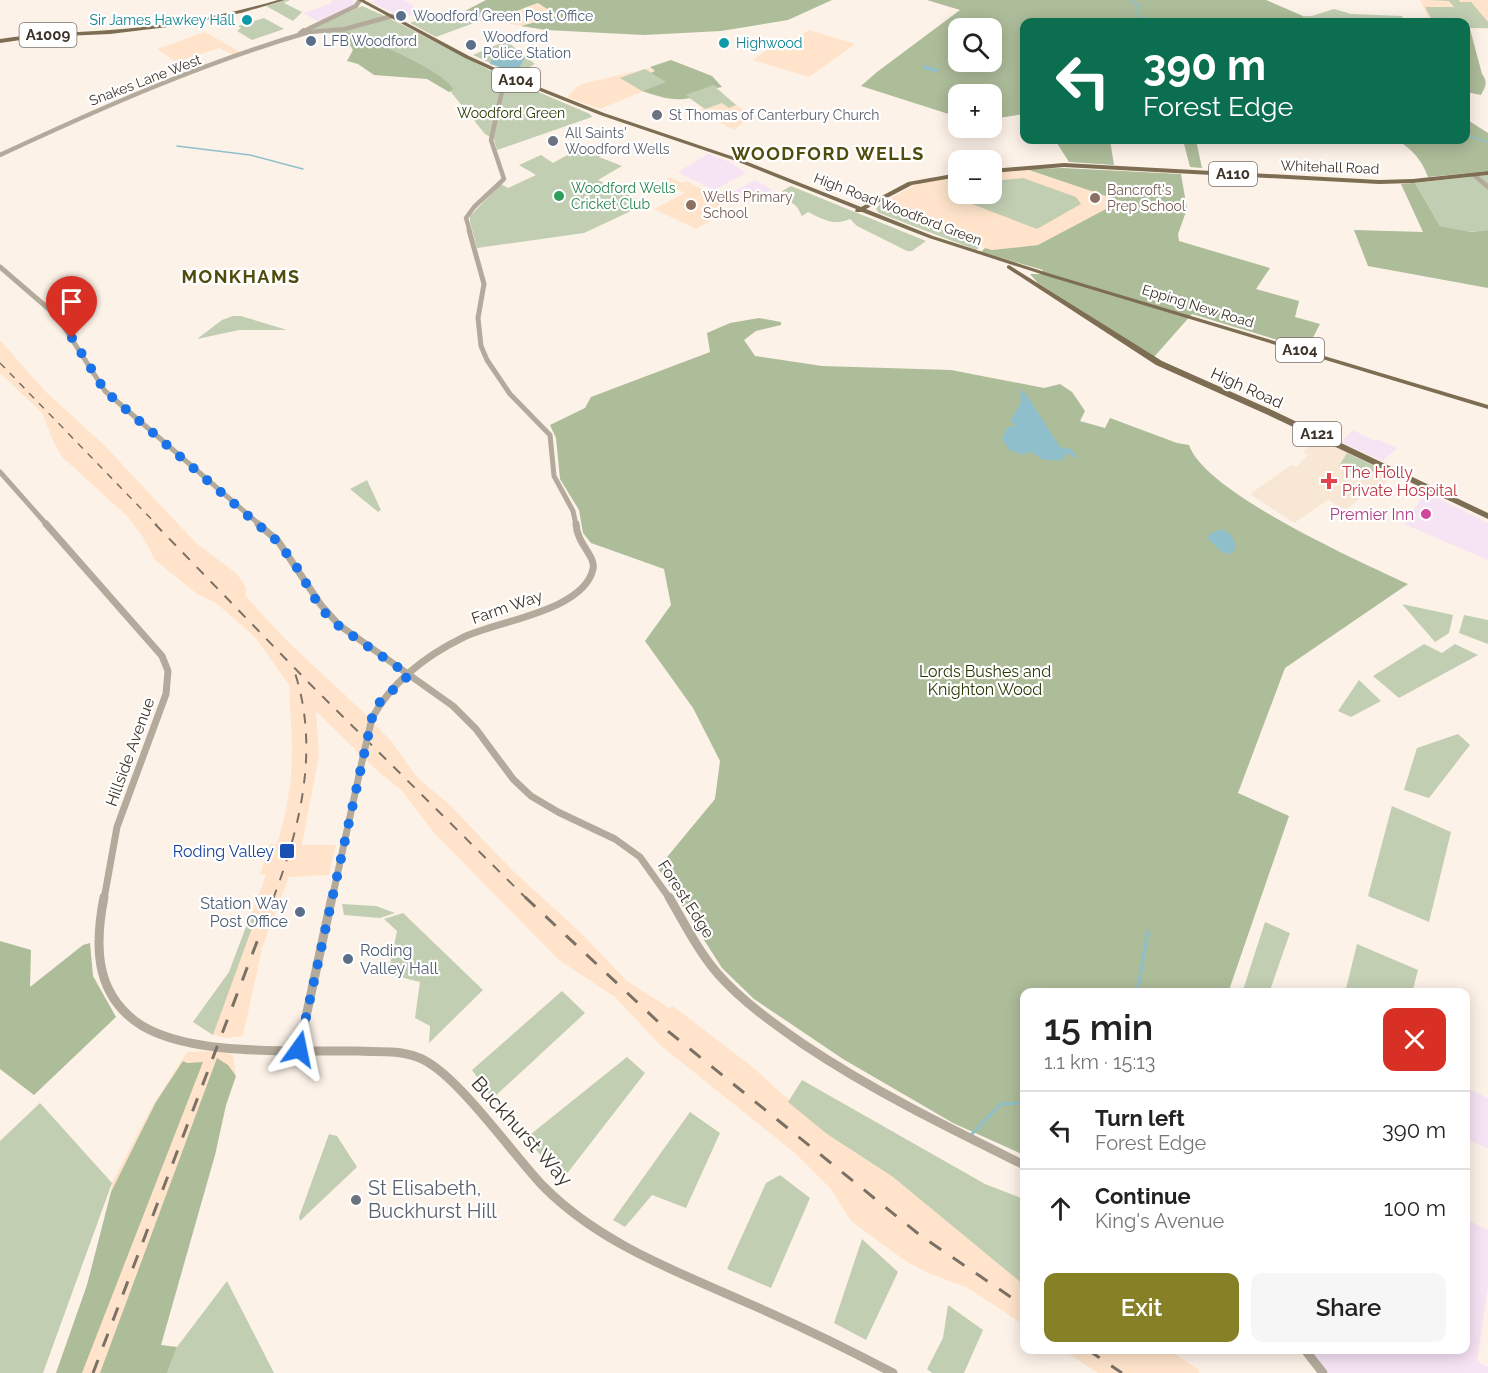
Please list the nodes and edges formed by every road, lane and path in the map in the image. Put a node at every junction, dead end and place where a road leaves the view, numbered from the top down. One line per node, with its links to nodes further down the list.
1 (269, 0): 5 (main road, A1009)
2 (283, 0): 5 (main road, A1009)
3 (360, 0): 4 (main road, High Road Woodford Green / A104); 6 (street, Snakes Lane West)
4 (392, 16): 6 (street); 8 (main road, High Road Woodford Green / A104)
5 (205, 19): 7 (main road, A1009)
6 (307, 31): 9 (street, Snakes Lane West)
7 (0, 41)
8 (508, 76): 15 (main road, High Road Woodford Green / A104); 23 (street, Farm Way)
9 (0, 155)
10 (1002, 170): 12 (main road, Whitehall Road / A110)
11 (1488, 173): 12 (main road, Whitehall Road / A110)
12 (1474, 175): 14 (street)
13 (948, 177): 15 (main road)
14 (1488, 187)
15 (860, 210): 17 (main road, High Road Woodford Green / A104); 18 (main road, High Road Woodford Green / A104)
16 (0, 267): 23 (street, Forest Edge)
17 (1009, 267): 18 (main road, Epping New Road / A104); 19 (main road, High Road / A121)
18 (1020, 267): 19 (main road, High Road / A121); 20 (main road, Epping New Road / A104)
19 (1035, 285): 22 (main road, High Road / A121)
20 (1488, 407)
21 (0, 472): 24 (street, Hillside Avenue)
22 (1488, 516)
23 (409, 675): 25 (street, Farm Way, bridge); 26 (street, Forest Edge)
24 (199, 1044): 25 (street, Buckhurst Way)
25 (299, 1049): 28 (street, Buckhurst Way)
26 (1020, 1162)
27 (1308, 1354): 29 (street)
28 (893, 1373)
29 (1323, 1373)

